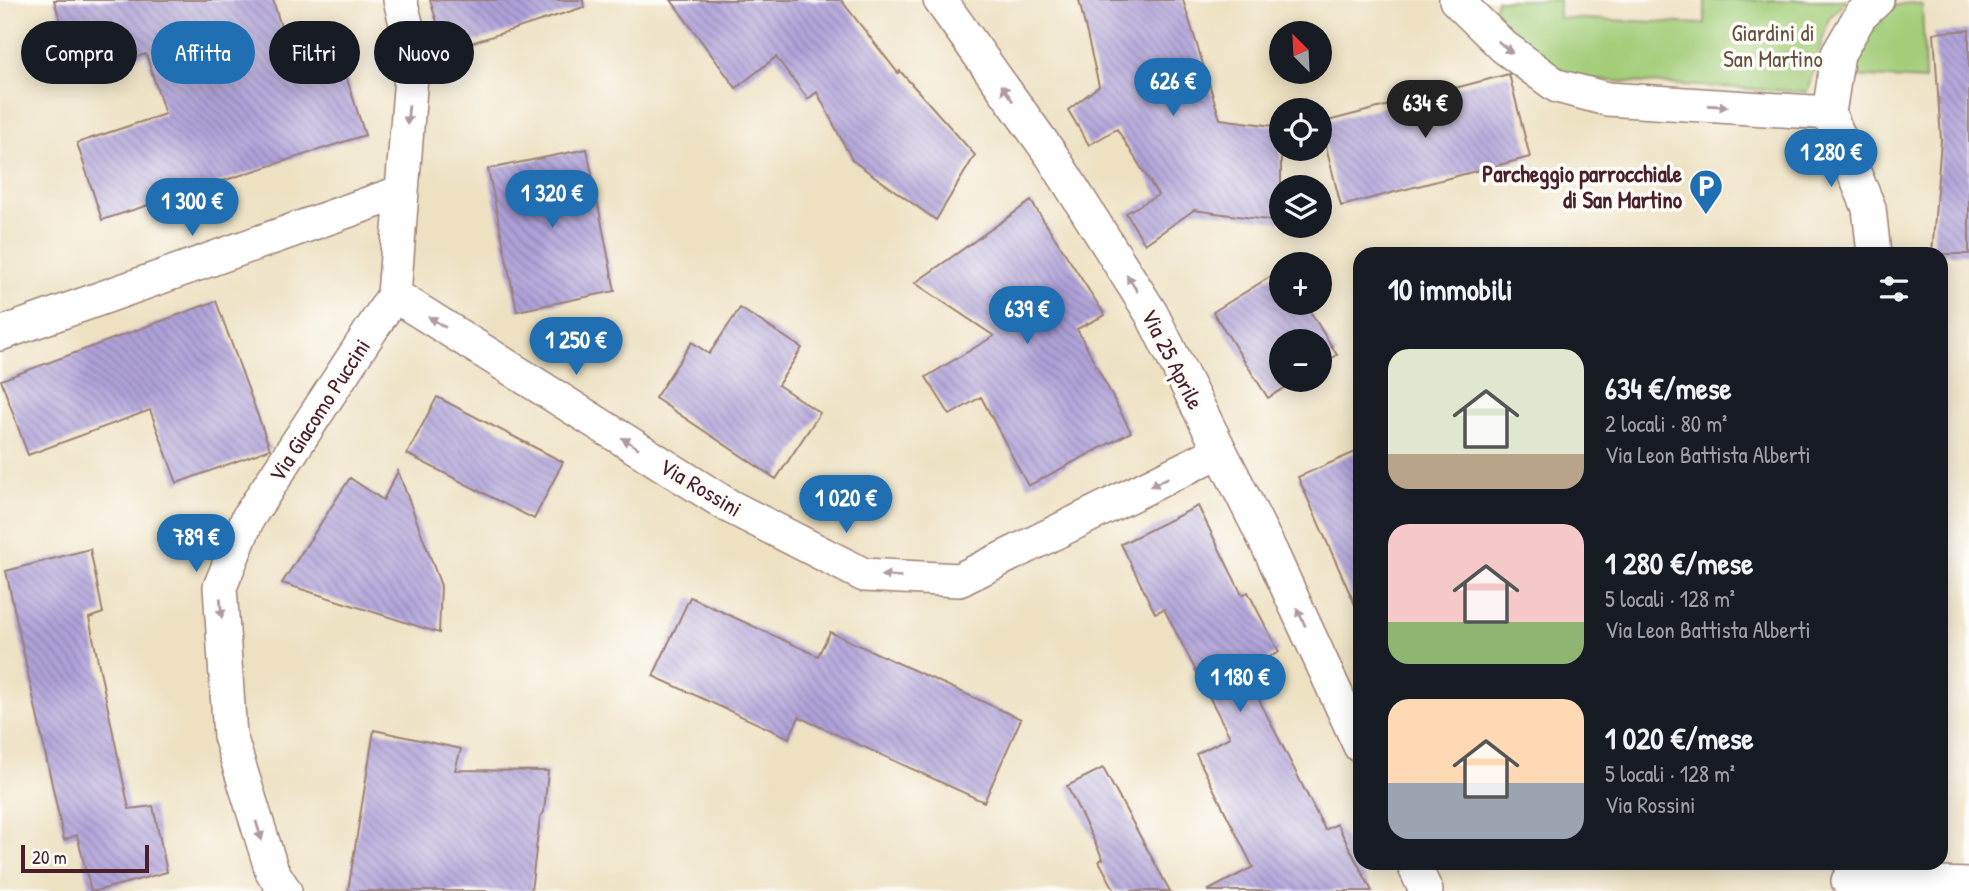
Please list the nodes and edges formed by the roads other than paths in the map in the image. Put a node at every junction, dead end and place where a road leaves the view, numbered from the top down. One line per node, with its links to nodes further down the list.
1 (400, 0): 6 (street, Via Giacomo Puccini, one-way to 6)
2 (940, 0): 10 (street, Via 25 Aprile, one-way to 2)
3 (1456, 0): 5 (street, one-way to 5)
4 (1877, 0): 5 (street)
5 (1829, 113): 7 (street)
6 (401, 192): 8 (street, Via Giacomo Puccini); 9 (street)
7 (1873, 247)
8 (394, 295): 10 (street, Via Rossini, one-way to 8); 15 (street, Via Giacomo Puccini, one-way to 15)
9 (0, 334)
10 (1220, 452): 11 (street, Via 25 Aprile, one-way to 10)
11 (1353, 731)
12 (1416, 870): 16 (street)
13 (1848, 878): 14 (street)
14 (1969, 885)
15 (285, 891)
16 (1426, 891)

